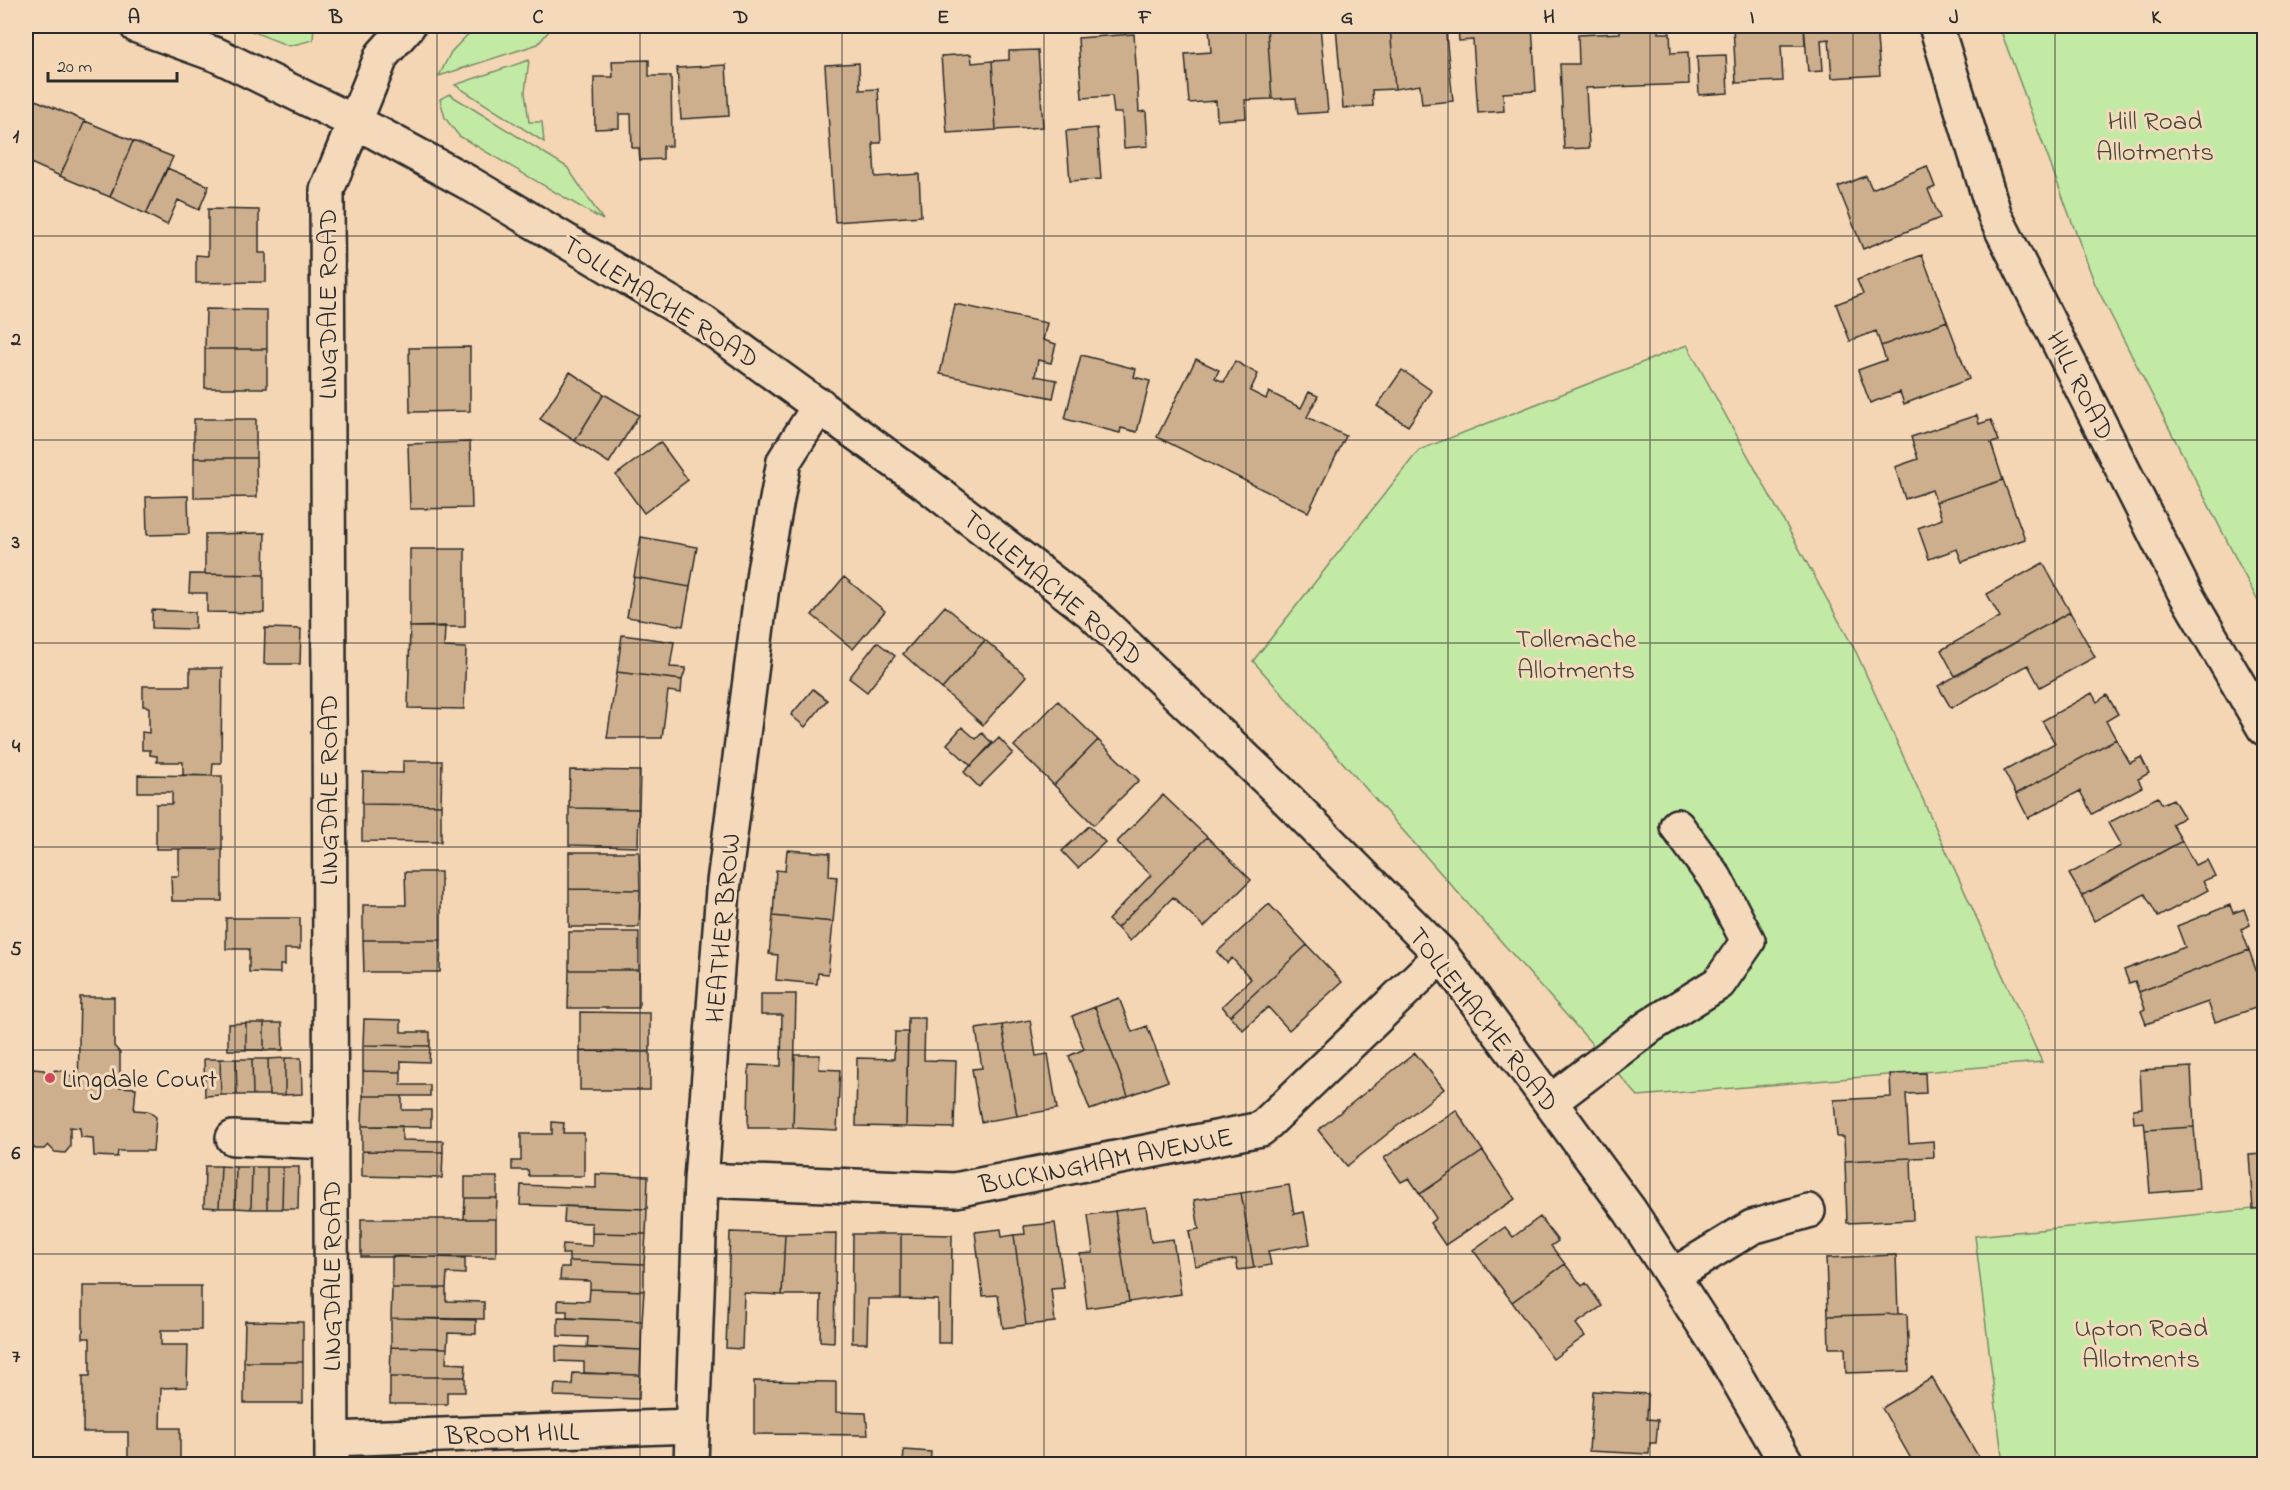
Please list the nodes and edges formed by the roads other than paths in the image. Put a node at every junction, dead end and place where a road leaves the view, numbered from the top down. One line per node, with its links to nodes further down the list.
1 (137, 26): 4 (street, TOLLEMACHE ROAD)
2 (408, 26): 4 (street, LINGDALE ROAD)
3 (1936, 26): 6 (street, HILL ROAD)
4 (355, 122): 5 (street, TOLLEMACHE ROAD); 11 (street, LINGDALE ROAD)
5 (820, 405): 8 (street, TOLLEMACHE ROAD); 12 (street, HEATHER BROW)
6 (2265, 728)
7 (1677, 826): 9 (street)
8 (1442, 956): 9 (street, TOLLEMACHE ROAD); 12 (street, BUCKINGHAM AVENUE)
9 (1550, 1102): 14 (street, TOLLEMACHE ROAD)
10 (233, 1138): 11 (street)
11 (331, 1142): 16 (street, LINGDALE ROAD)
12 (701, 1180): 15 (street, HEATHER BROW)
13 (1808, 1211): 14 (street)
14 (1672, 1276): 18 (street, TOLLEMACHE ROAD)
15 (692, 1426): 16 (street, BROOM HILL); 17 (street, HEATHER BROW)
16 (332, 1452)
17 (690, 1464)
18 (1786, 1464)

